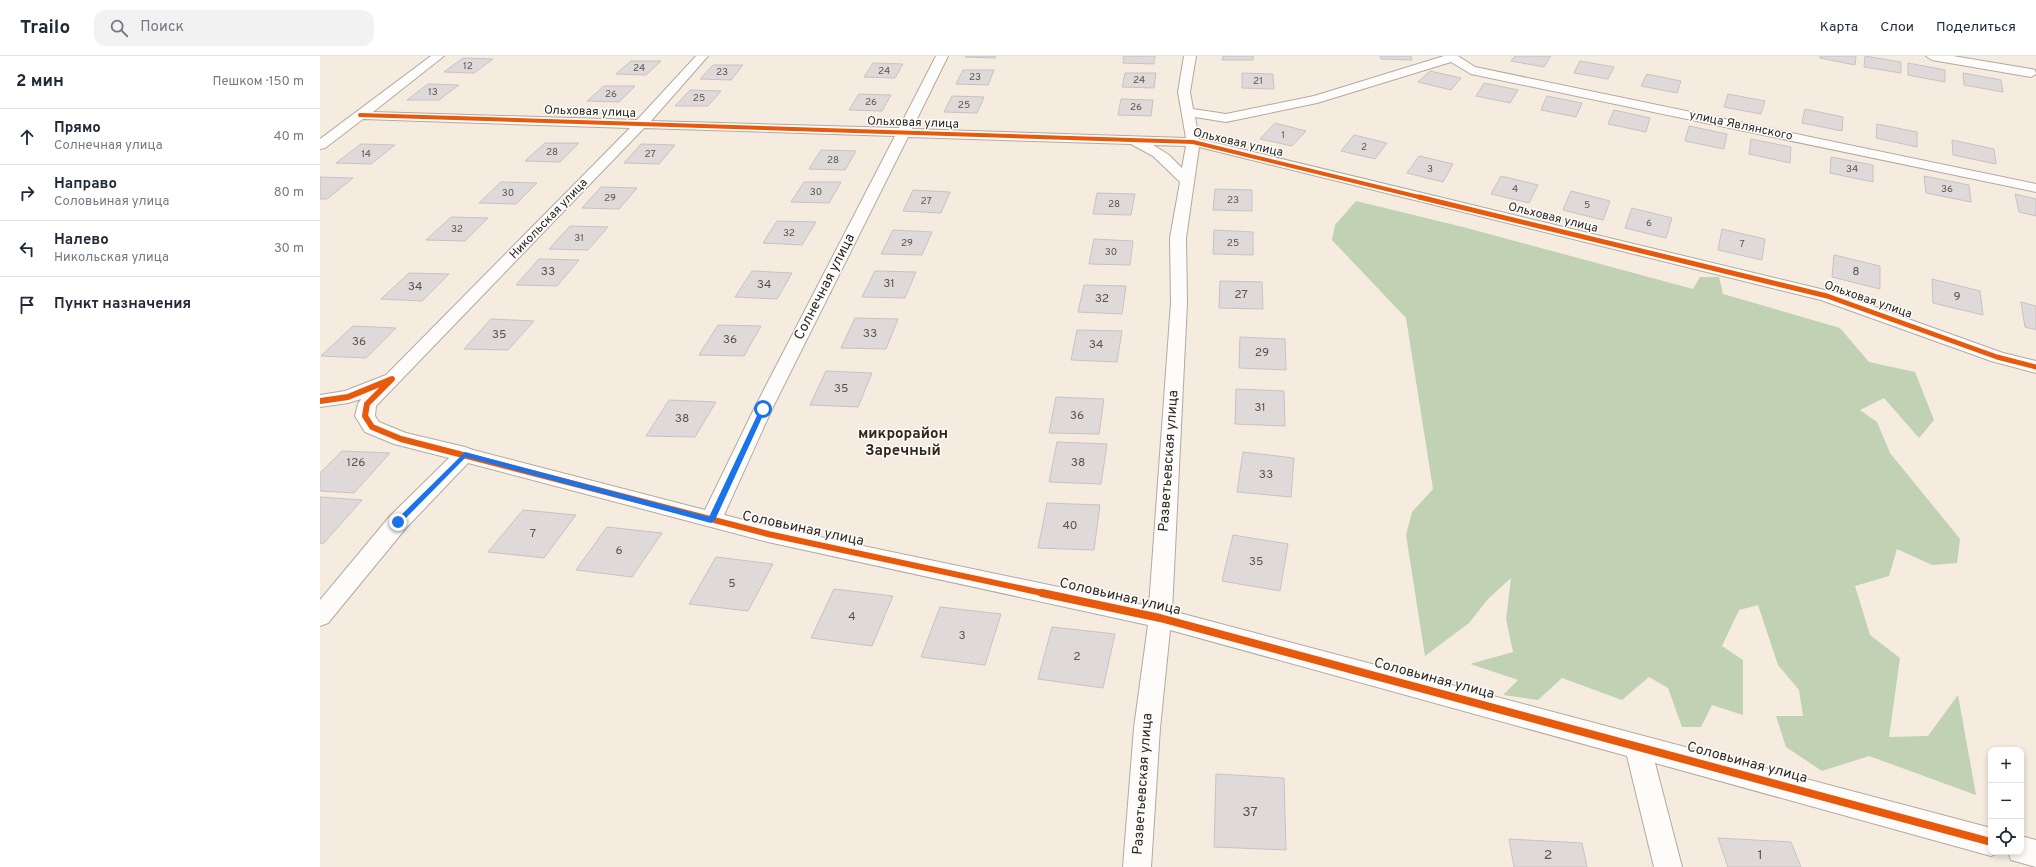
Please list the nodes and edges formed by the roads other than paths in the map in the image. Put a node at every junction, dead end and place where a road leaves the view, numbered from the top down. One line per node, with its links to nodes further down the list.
1 (438, 56): 10 (street)
2 (702, 56): 11 (street, Никольская улица)
3 (942, 56): 12 (street, Солнечная улица)
4 (1190, 56): 9 (street, Разветьевская улица)
5 (1932, 56): 8 (street)
6 (1450, 57): 9 (street); 17 (street, улица Являнского)
7 (2026, 62): 8 (street)
8 (2034, 78)
9 (1188, 112): 14 (street, Разветьевская улица)
10 (360, 115): 11 (street, Ольховая улица); 15 (street)
11 (641, 124): 12 (street, Ольховая улица); 19 (street, Никольская улица)
12 (903, 133): 13 (street, Ольховая улица); 22 (street, Солнечная улица)
13 (1131, 141): 14 (street, Ольховая улица); 16 (street)
14 (1193, 142): 16 (street, Разветьевская улица); 18 (street, Ольховая улица)
15 (320, 145)
16 (1186, 180): 24 (street, Разветьевская улица)
17 (2036, 188)
18 (2036, 367)
19 (392, 379): 20 (street); 21 (street, Соловьиная улица)
20 (320, 401)
21 (465, 454): 22 (street, Соловьиная улица); 23 (street)
22 (711, 520): 24 (street, Соловьиная улица)
23 (320, 616)
24 (1160, 618): 25 (street, Соловьиная улица); 29 (street, Разветьевская улица)
25 (1637, 746): 26 (street, Соловьиная улица); 30 (street)
26 (1988, 841)
27 (2024, 851): 28 (street)
28 (2036, 854)
29 (1137, 867)
30 (1668, 867)

